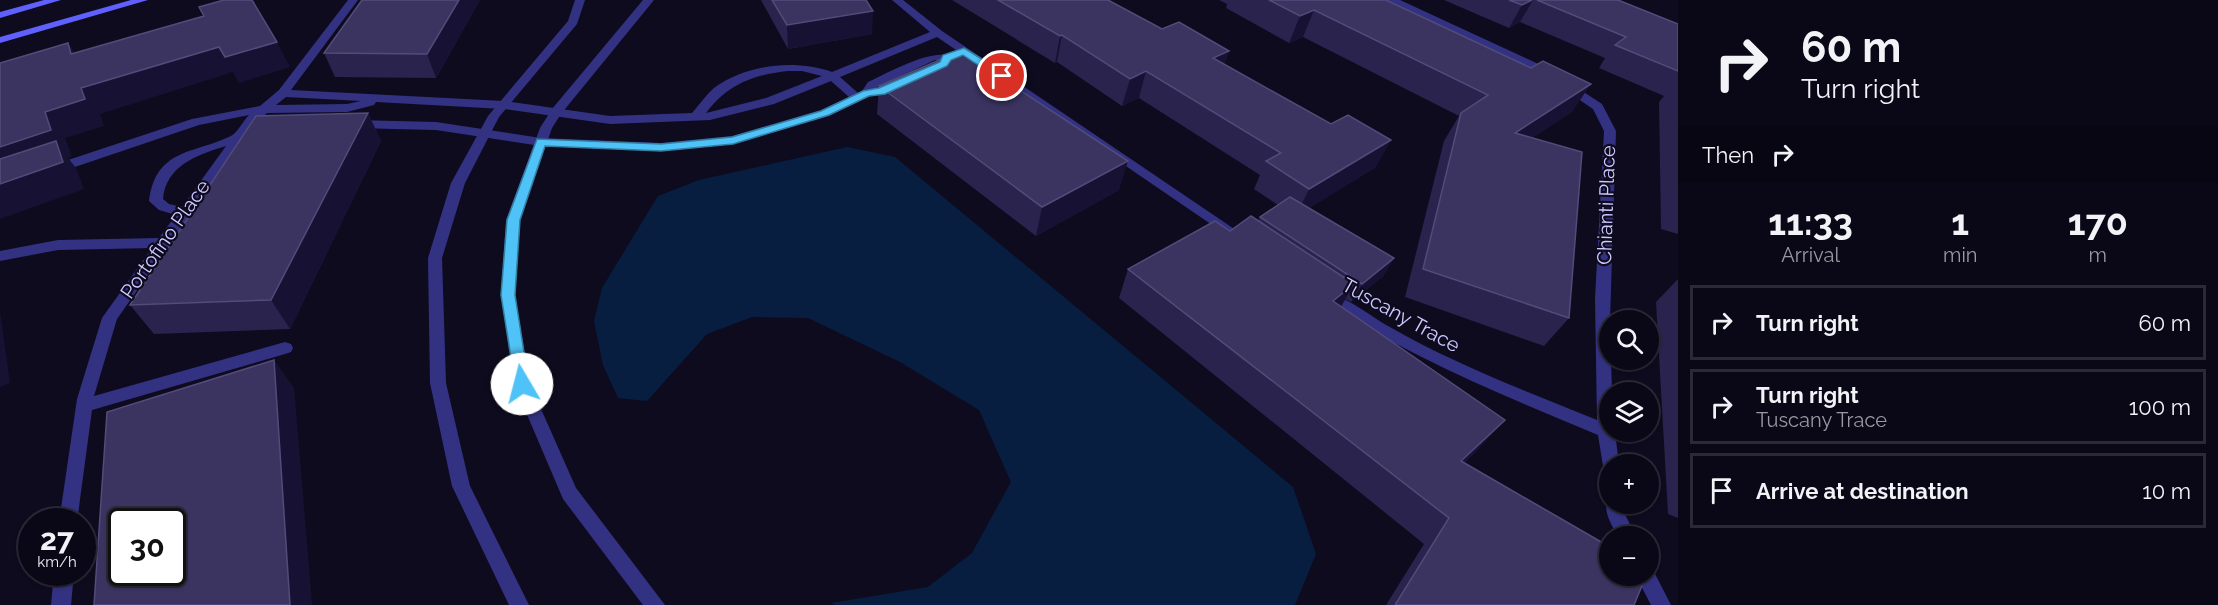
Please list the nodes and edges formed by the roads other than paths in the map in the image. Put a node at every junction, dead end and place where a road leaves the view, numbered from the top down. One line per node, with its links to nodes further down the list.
1 (56, 0): 8 (main road)
2 (143, 0): 10 (main road)
3 (353, 0): 13 (street, Portofino Place)
4 (580, 0): 16 (street)
5 (649, 0): 18 (street)
6 (897, 0): 9 (street)
7 (1392, 0): 31 (street, Chianti Place)
8 (0, 15)
9 (938, 33): 11 (street); 12 (street)
10 (0, 40)
11 (964, 51): 14 (street); 27 (street)
12 (831, 75): 14 (street); 20 (street); 20 (street)
13 (283, 93): 15 (street); 19 (street, Portofino Place)
14 (862, 96): 23 (street)
15 (381, 98): 16 (street); 17 (street)
16 (504, 105): 18 (street); 21 (street)
17 (347, 108): 19 (street); 21 (street)
18 (556, 112): 20 (street); 23 (street)
19 (267, 116): 22 (street, Portofino Place); 24 (street)
20 (696, 116)
21 (484, 135): 23 (street); 39 (street)
22 (238, 138): 25 (street, Portofino Place); 25 (street)
23 (541, 142): 40 (street)
24 (44, 173)
25 (184, 212): 26 (street, Portofino Place)
26 (161, 243): 28 (street); 32 (street, Portofino Place)
27 (1259, 250)
28 (0, 256)
29 (1308, 284): 33 (street, Tuscany Trace)
30 (285, 348): 32 (street)
31 (1604, 382)
32 (84, 406): 34 (street, Portofino Place)
33 (1599, 428)
34 (70, 508)
35 (63, 586): 38 (street)
36 (1653, 586): 37 (street)
37 (1665, 603)
38 (61, 605)
39 (519, 605)
40 (655, 605)

